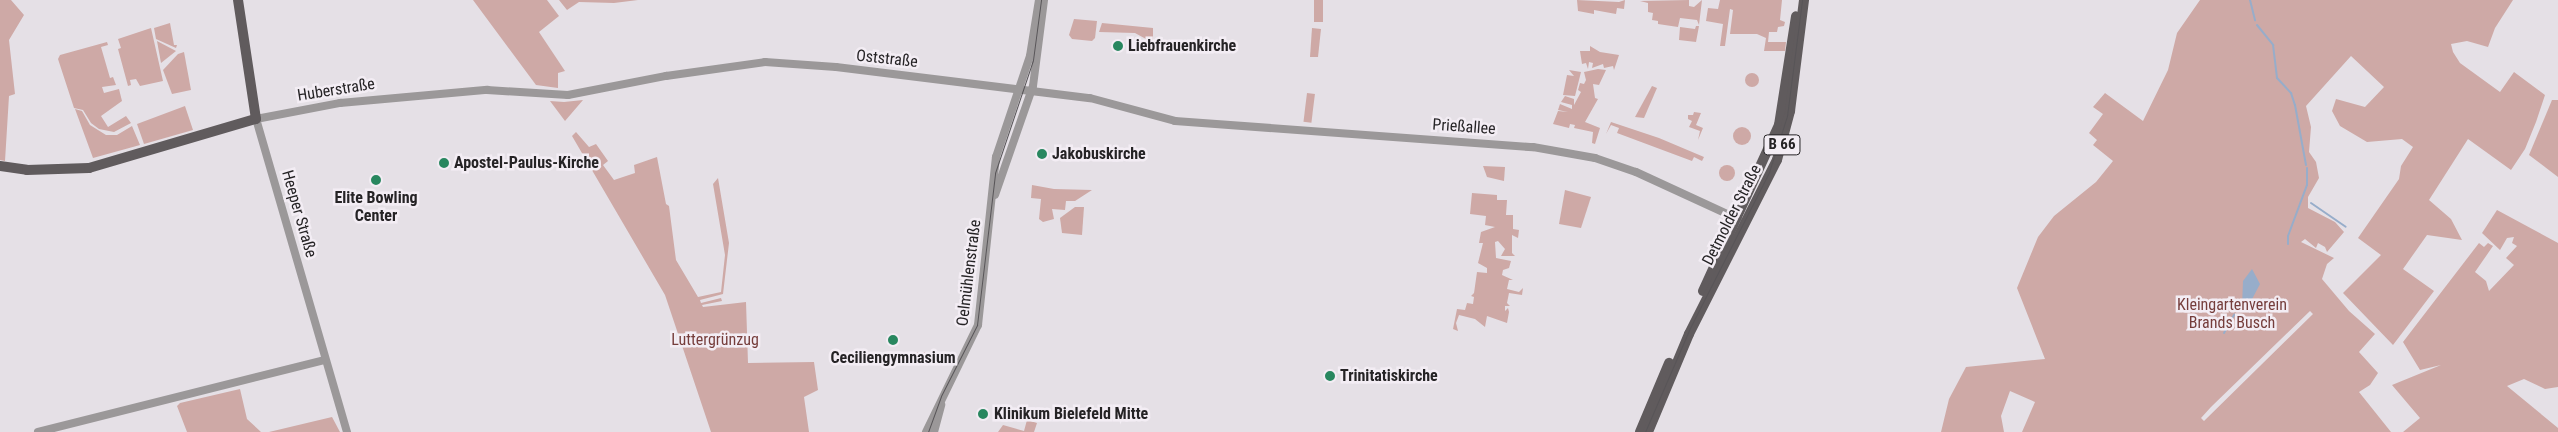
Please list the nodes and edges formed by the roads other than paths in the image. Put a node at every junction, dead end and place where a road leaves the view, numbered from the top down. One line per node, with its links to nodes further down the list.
1 (238, 0): 10 (main road, Heeper Straße)
2 (1038, 0): 7 (street, Oelmühlenstraße)
3 (1044, 0): 9 (street, Oelmühlenstraße)
4 (1798, 0): 6 (main road, Detmolder Straße / B 66)
5 (1804, 0): 6 (main road, Detmolder Straße / B 66)
6 (1794, 60): 14 (main road, Detmolder Straße / B 66)
7 (1019, 89): 8 (street, Oststraße); 9 (street, Oststraße); 13 (street, Oelmühlenstraße)
8 (594, 91): 10 (street, Huberstraße)
9 (1032, 91): 11 (street, Oststraße); 13 (street, Oelmühlenstraße)
10 (256, 119): 12 (main road, Huberstraße); 15 (street, Heeper Straße)
11 (1175, 122): 14 (street, Prießallee)
12 (0, 166)
13 (991, 211): 17 (street, Oelmühlenstraße)
14 (1742, 221): 16 (main road, Detmolder Straße / B 66)
15 (325, 360): 18 (street); 19 (street, Heeper Straße)
16 (1667, 375): 22 (main road, Detmolder Straße / B 66); 23 (main road, Detmolder Straße / B 66)
17 (946, 391): 20 (street, Oelmühlenstraße); 21 (street, Oelmühlenstraße)
18 (38, 432)
19 (347, 432)
20 (926, 432)
21 (934, 432)
22 (1640, 432)
23 (1648, 432)

